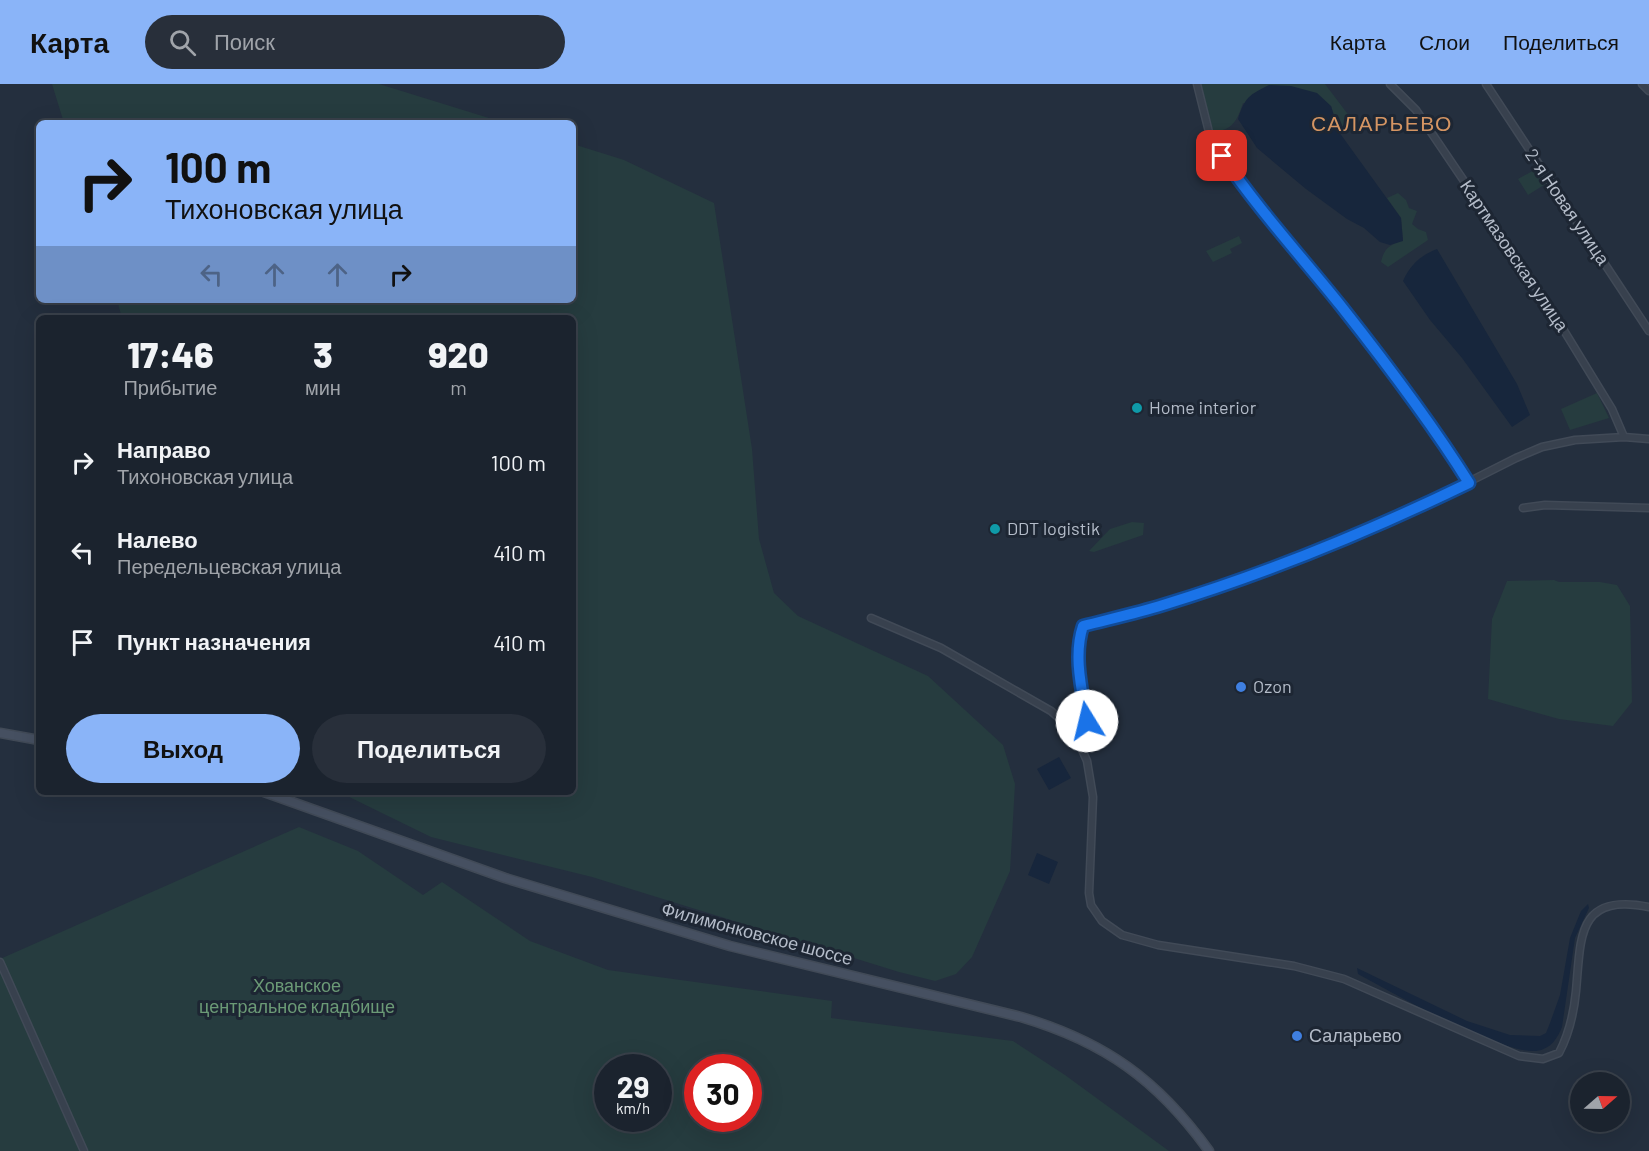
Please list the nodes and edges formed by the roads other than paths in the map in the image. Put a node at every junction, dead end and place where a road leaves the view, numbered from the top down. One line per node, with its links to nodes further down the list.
1 (1197, 84): 9 (street)
2 (1390, 84): 7 (street, Картмазовская улица)
3 (1486, 84): 6 (street, 2-я Новая улица)
4 (1642, 84): 5 (street)
5 (1649, 91)
6 (1649, 331)
7 (1624, 437): 8 (street); 9 (street)
8 (1649, 440)
9 (1469, 483): 13 (street)
10 (1523, 508): 11 (street)
11 (1649, 508)
12 (871, 618): 17 (street)
13 (1087, 721)
14 (0, 733): 15 (main road)
15 (36, 739)
16 (272, 795): 20 (main road, Филимонковское шоссе)
17 (1649, 907)
18 (0, 962): 19 (street)
19 (84, 1151)
20 (1209, 1151)

